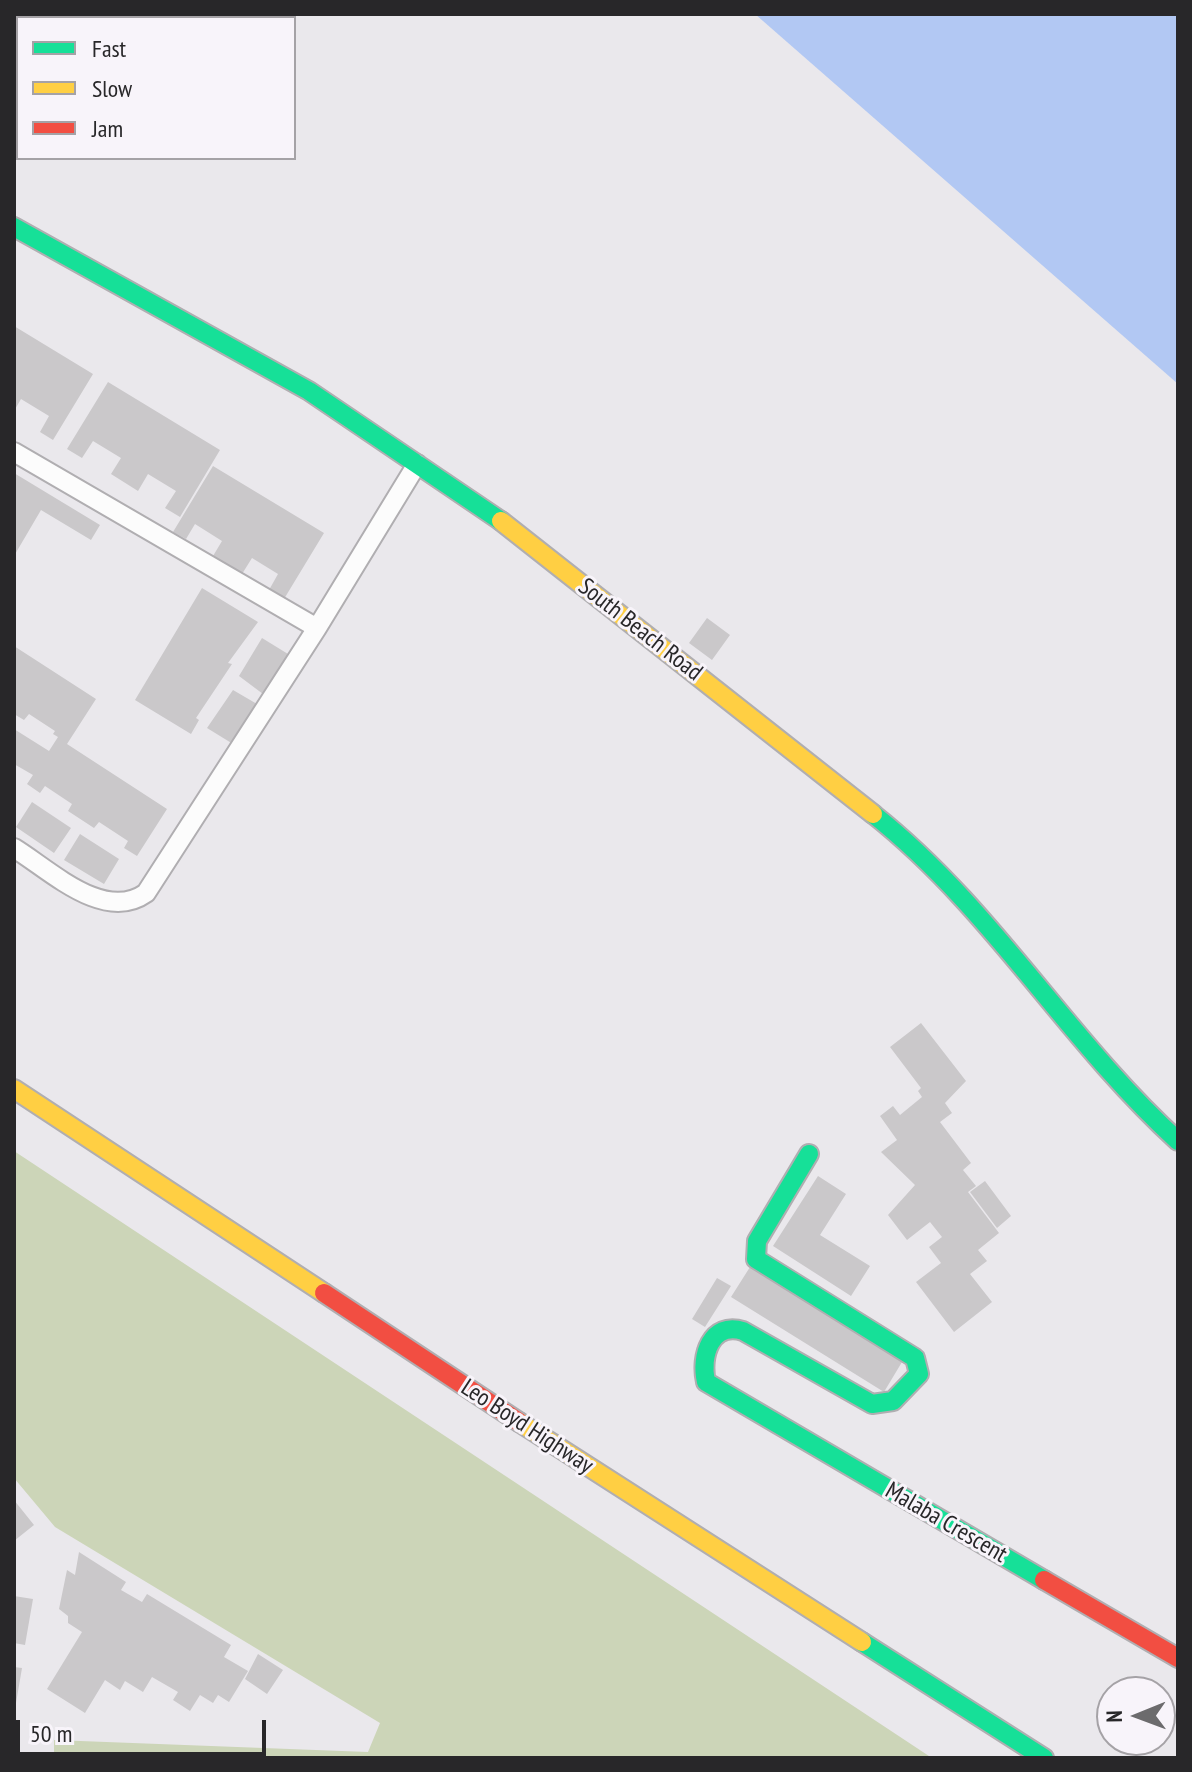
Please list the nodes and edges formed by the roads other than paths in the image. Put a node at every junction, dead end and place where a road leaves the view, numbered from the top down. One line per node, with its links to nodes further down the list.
1 (14, 227): 3 (street, South Beach Road)
2 (14, 452): 4 (lane)
3 (417, 464): 4 (lane); 7 (street, South Beach Road)
4 (317, 628): 5 (lane)
5 (14, 848)
6 (14, 1089): 10 (street, Leo Boyd Highway)
7 (1178, 1141)
8 (809, 1154): 9 (street, Malaba Crescent)
9 (1178, 1658)
10 (1044, 1758)

